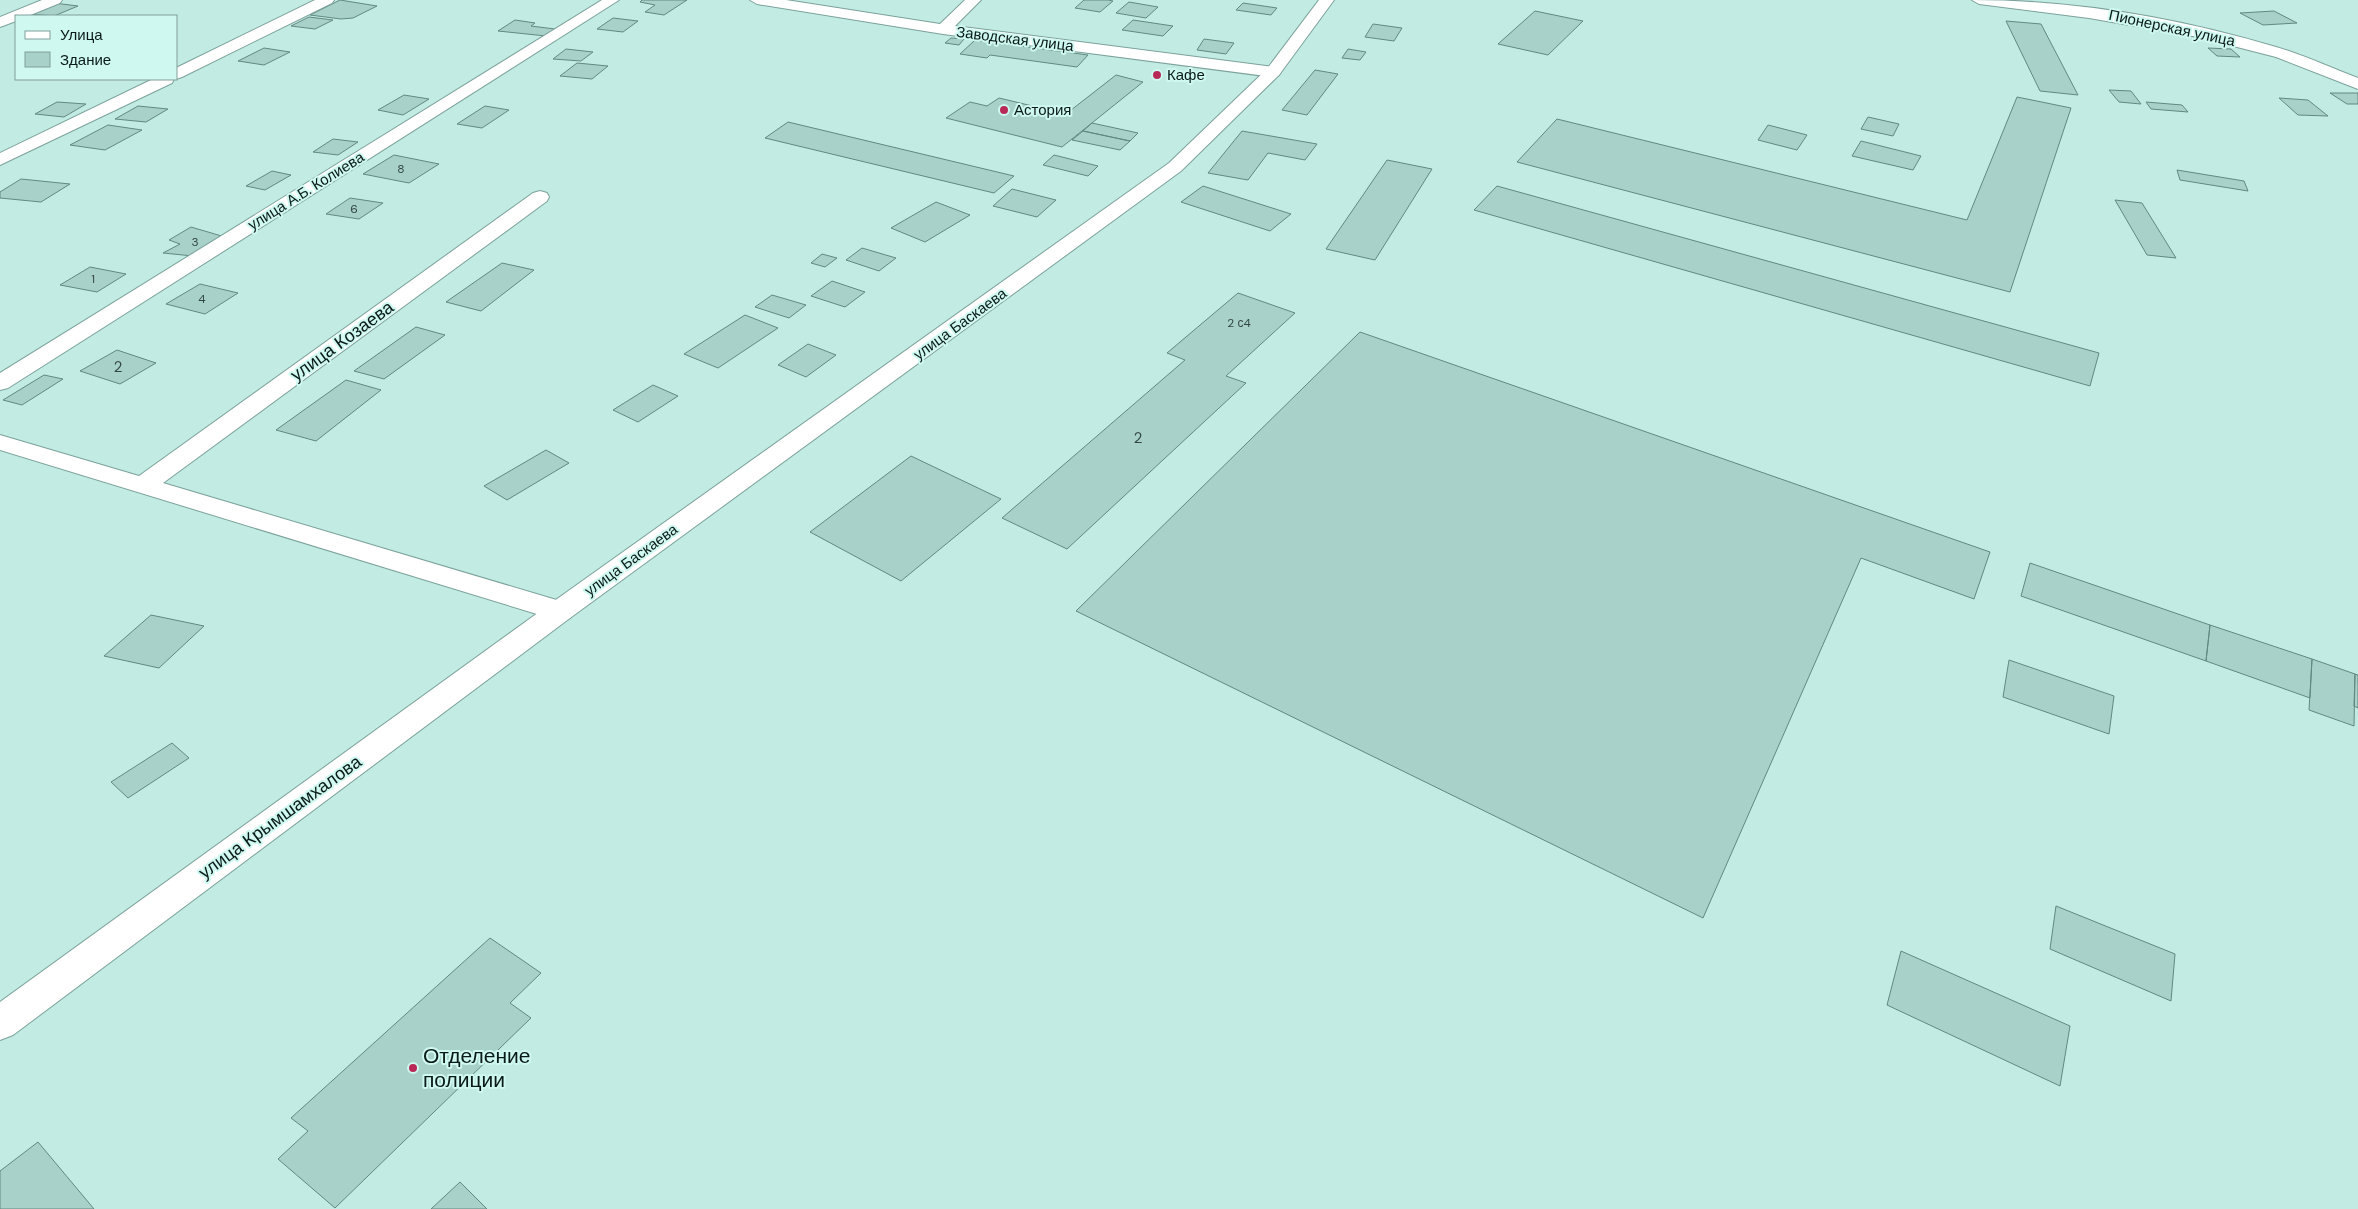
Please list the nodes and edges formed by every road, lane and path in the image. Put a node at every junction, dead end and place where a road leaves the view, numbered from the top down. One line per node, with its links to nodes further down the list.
1 (54, 0): 8 (street)
2 (328, 0): 13 (street)
3 (612, 0): 18 (street, улица А.Б. Колиева)
4 (757, 0): 11 (street, Заводская улица)
5 (974, 0): 11 (street)
6 (1327, 0): 12 (street, улица Баскаева)
7 (1979, 0): 15 (street, Пионерская улица)
8 (17, 15)
9 (15, 16): 10 (street)
10 (0, 22)
11 (943, 29): 12 (street, Заводская улица)
12 (1273, 72): 21 (street, улица Баскаева)
13 (178, 73)
14 (164, 80): 16 (street)
15 (2358, 84)
16 (0, 160)
17 (540, 198): 20 (street, улица Козаева)
18 (0, 383)
19 (0, 442): 20 (street)
20 (144, 485): 21 (street)
21 (560, 611): 22 (street, улица Крымшамхалова)
22 (0, 1023)

